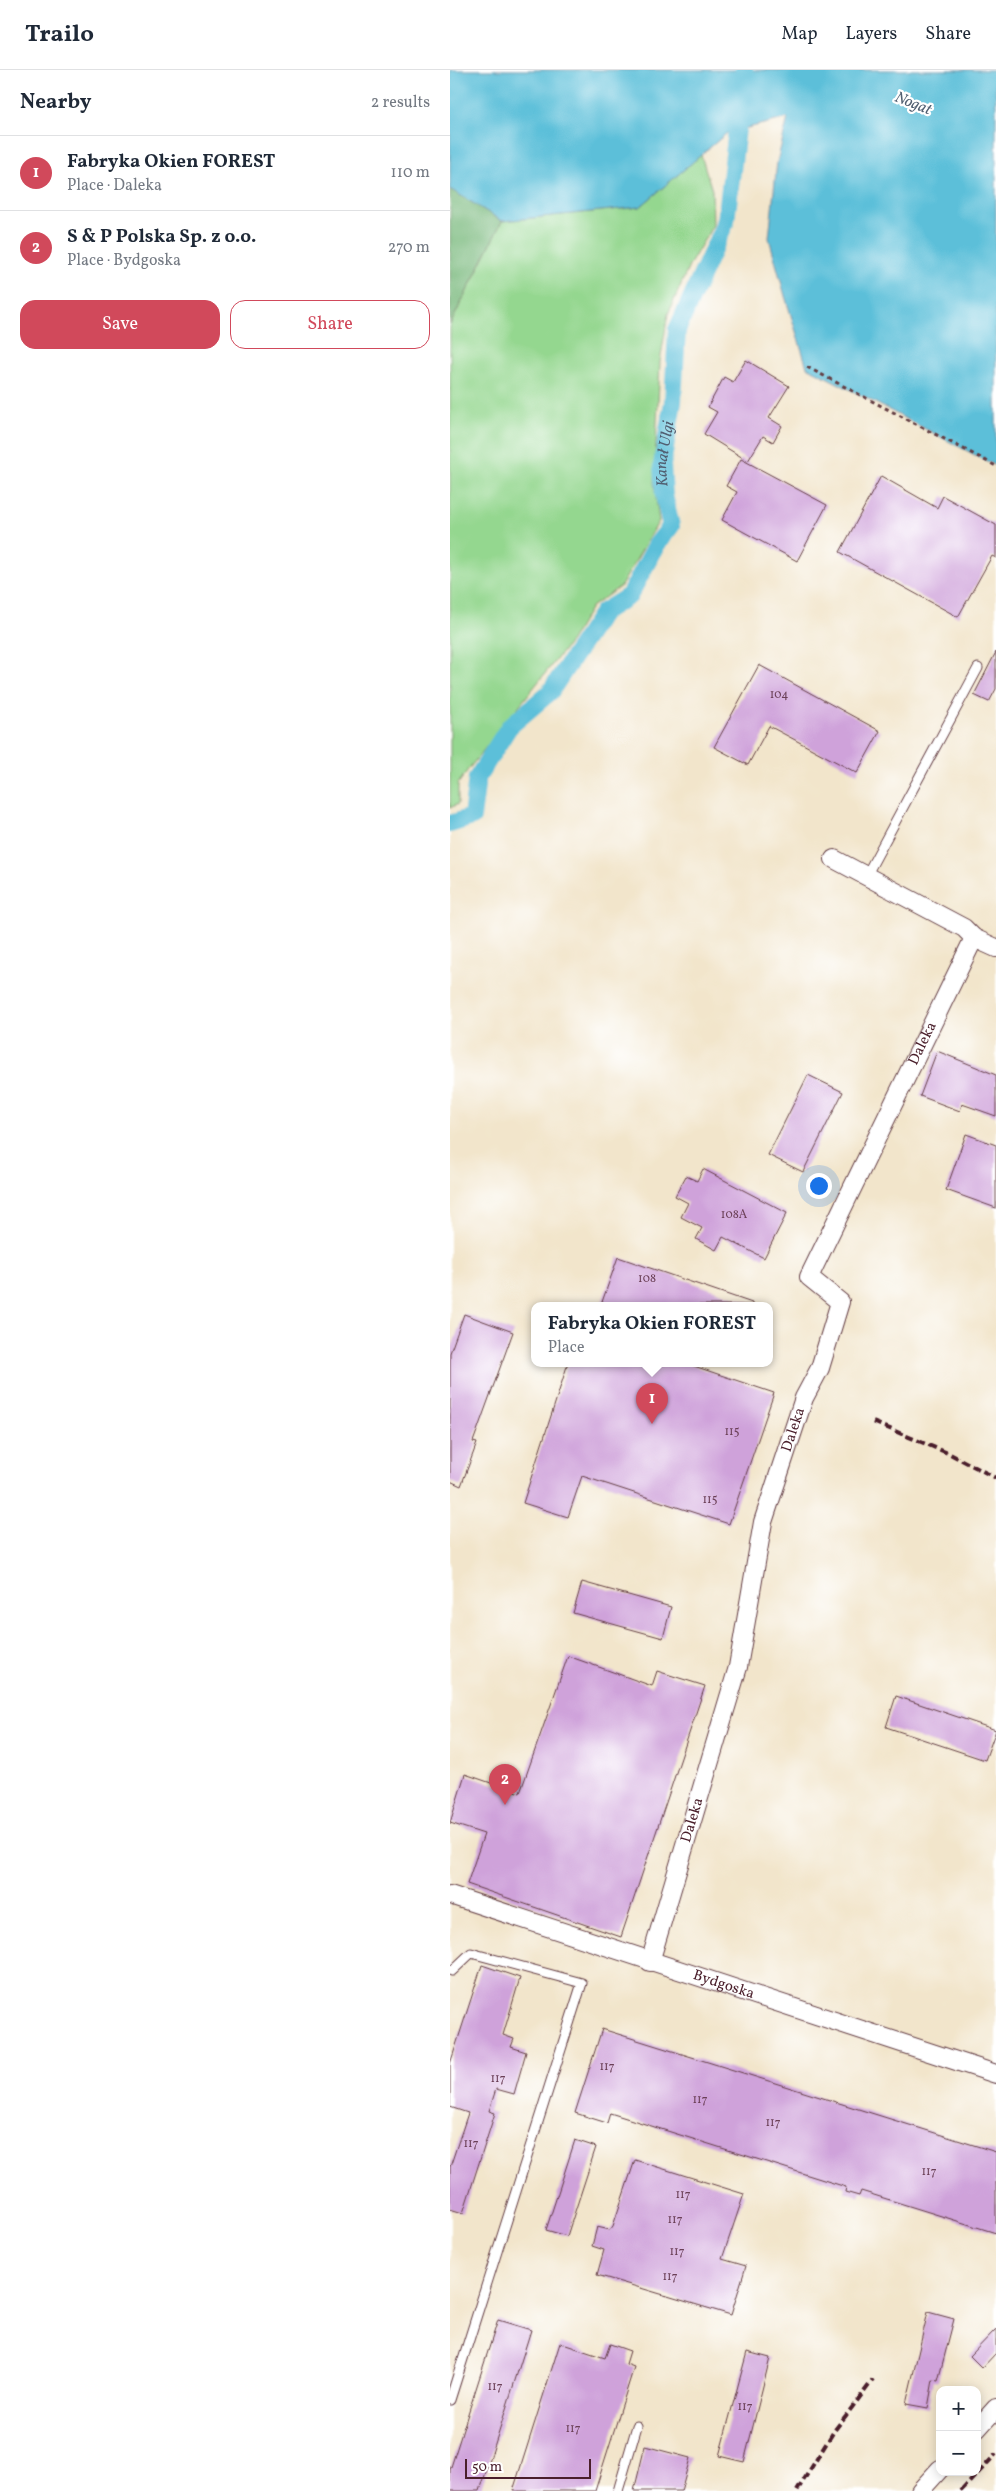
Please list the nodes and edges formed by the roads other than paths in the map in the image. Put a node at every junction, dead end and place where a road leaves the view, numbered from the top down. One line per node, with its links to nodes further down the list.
1 (978, 668): 3 (lane)
2 (834, 859): 3 (street)
3 (866, 876): 4 (street)
4 (974, 938): 5 (street); 7 (street, Daleka)
5 (996, 948)
6 (450, 1895): 7 (street, Bydgoska)
7 (650, 1962): 9 (street, Bydgoska)
8 (450, 1970): 10 (lane)
9 (996, 2074)
10 (450, 2400)
11 (996, 2408): 12 (street)
12 (981, 2425)
13 (638, 2426): 15 (lane)
14 (936, 2473): 16 (street)
15 (618, 2491)
16 (920, 2491)

